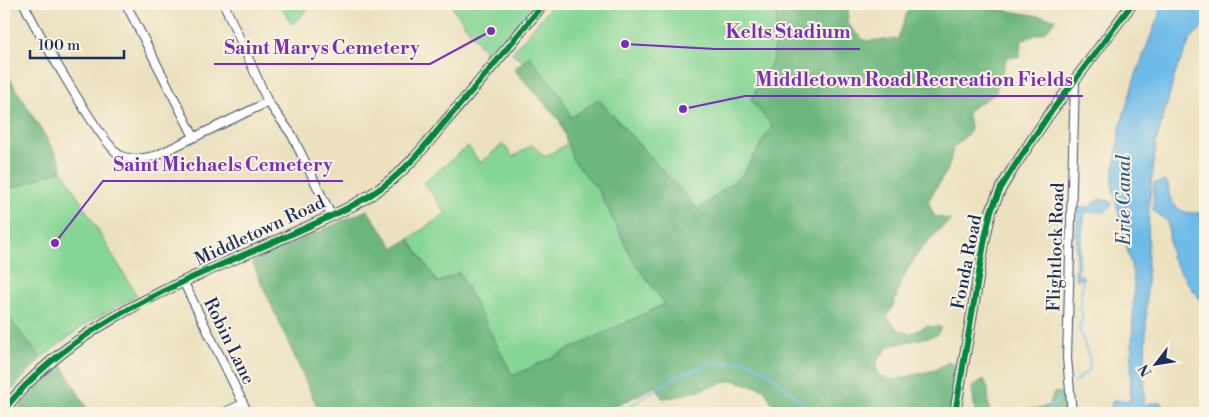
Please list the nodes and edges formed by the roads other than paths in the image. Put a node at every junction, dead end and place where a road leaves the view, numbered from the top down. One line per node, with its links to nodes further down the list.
1 (24, 4): 8 (street)
2 (126, 4): 8 (street)
3 (224, 4): 7 (street)
4 (543, 4): 9 (street, Middletown Road)
5 (1132, 4): 6 (street, Fonda Road)
6 (1075, 81): 15 (street, Fonda Road); 16 (street, Flightlock Road)
7 (268, 102): 8 (street); 9 (street)
8 (194, 137)
9 (331, 216): 10 (street, Middletown Road)
10 (184, 283): 11 (street, Robin Lane); 12 (street, Middletown Road)
11 (243, 404): 13 (street); 14 (street, Robin Lane)
12 (4, 410)
13 (222, 413)
14 (248, 413)
15 (955, 413)
16 (1072, 413)

